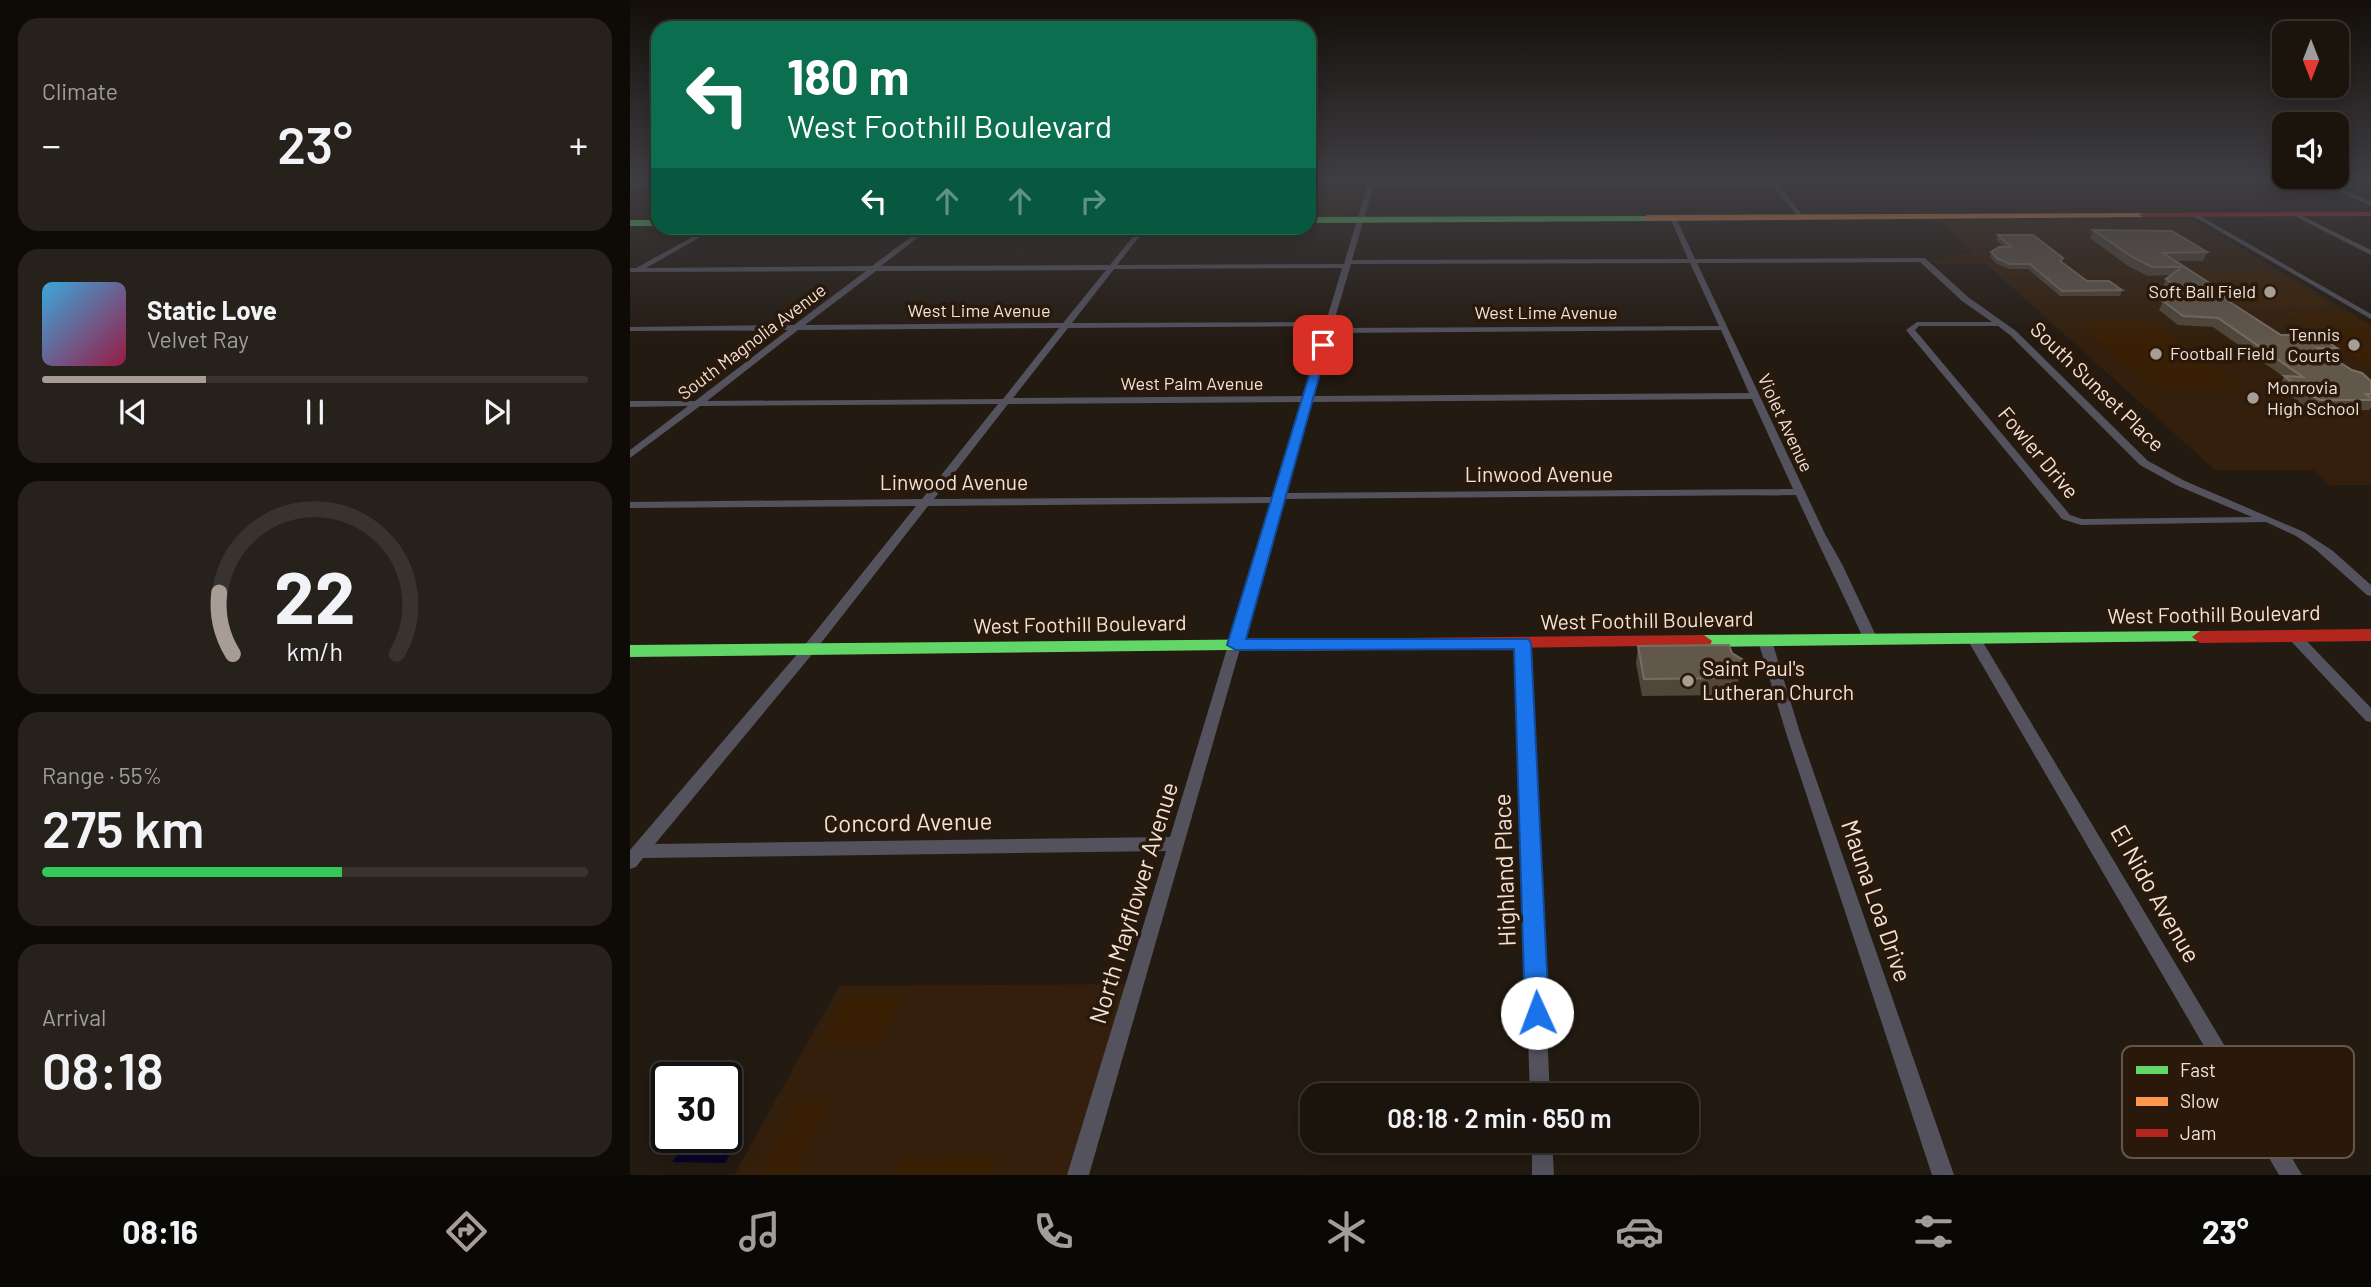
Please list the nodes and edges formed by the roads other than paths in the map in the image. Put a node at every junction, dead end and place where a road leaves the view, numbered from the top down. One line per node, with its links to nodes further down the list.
1 (700, 235): 13 (street)
2 (918, 235): 12 (street, South Magnolia Avenue)
3 (1137, 235): 11 (street)
4 (1357, 235): 10 (street, North Mayflower Avenue)
5 (1681, 235): 9 (street, Violet Avenue)
6 (2229, 235): 14 (street)
7 (2335, 235): 8 (street)
8 (2371, 253)
9 (1692, 260): 10 (street); 15 (street, South Sunset Place); 19 (street, Violet Avenue)
10 (1348, 264): 11 (street); 18 (street, North Mayflower Avenue)
11 (1111, 268): 12 (street); 16 (street)
12 (873, 269): 13 (street); 17 (street, South Magnolia Avenue)
13 (632, 271)
14 (2371, 317)
15 (2001, 324): 31 (street, South Sunset Place); 31 (street, Fowler Drive)
16 (1065, 327): 17 (street, West Lime Avenue); 18 (street, West Lime Avenue); 23 (street)
17 (799, 328): 20 (street, West Lime Avenue); 25 (street, South Magnolia Avenue)
18 (1328, 328): 19 (street, West Lime Avenue); 22 (street, North Mayflower Avenue)
19 (1723, 328): 21 (street, Violet Avenue)
20 (630, 329)
21 (1755, 396): 22 (street, West Palm Avenue); 27 (street, Violet Avenue)
22 (1307, 399): 23 (street, West Palm Avenue); 28 (street, North Mayflower Avenue)
23 (1005, 401): 25 (street, West Palm Avenue); 29 (street)
24 (630, 404): 25 (street, West Palm Avenue)
25 (697, 404): 26 (street, South Magnolia Avenue)
26 (630, 455)
27 (1800, 492): 28 (street, Linwood Avenue); 36 (street, Violet Avenue)
28 (1278, 498): 29 (street, Linwood Avenue); 39 (street, North Mayflower Avenue)
29 (924, 503): 30 (street, Linwood Avenue); 40 (street)
30 (630, 505)
31 (2269, 520): 32 (street, South Sunset Place)
32 (2371, 592)
33 (2371, 635): 34 (street, West Foothill Boulevard)
34 (2294, 636): 35 (street, West Foothill Boulevard); 42 (street)
35 (1974, 639): 36 (street, West Foothill Boulevard); 45 (street, El Nido Avenue)
36 (1871, 640): 37 (street, West Foothill Boulevard)
37 (1765, 641): 38 (street, West Foothill Boulevard); 51 (street, Mauna Loa Drive)
38 (1522, 643): 39 (street, West Foothill Boulevard); 46 (street, Highland Place)
39 (1236, 645): 40 (street, West Foothill Boulevard); 43 (street, North Mayflower Avenue)
40 (809, 649): 41 (street, West Foothill Boulevard); 44 (street)
41 (630, 651)
42 (2371, 717)
43 (1177, 844): 44 (street, Concord Avenue); 49 (street, North Mayflower Avenue)
44 (635, 857)
45 (2215, 1046)
46 (1539, 1083)
47 (1542, 1153): 50 (street)
48 (2281, 1158): 52 (street, El Nido Avenue)
49 (1078, 1175)
50 (1543, 1175)
51 (1943, 1175)
52 (2291, 1175)

